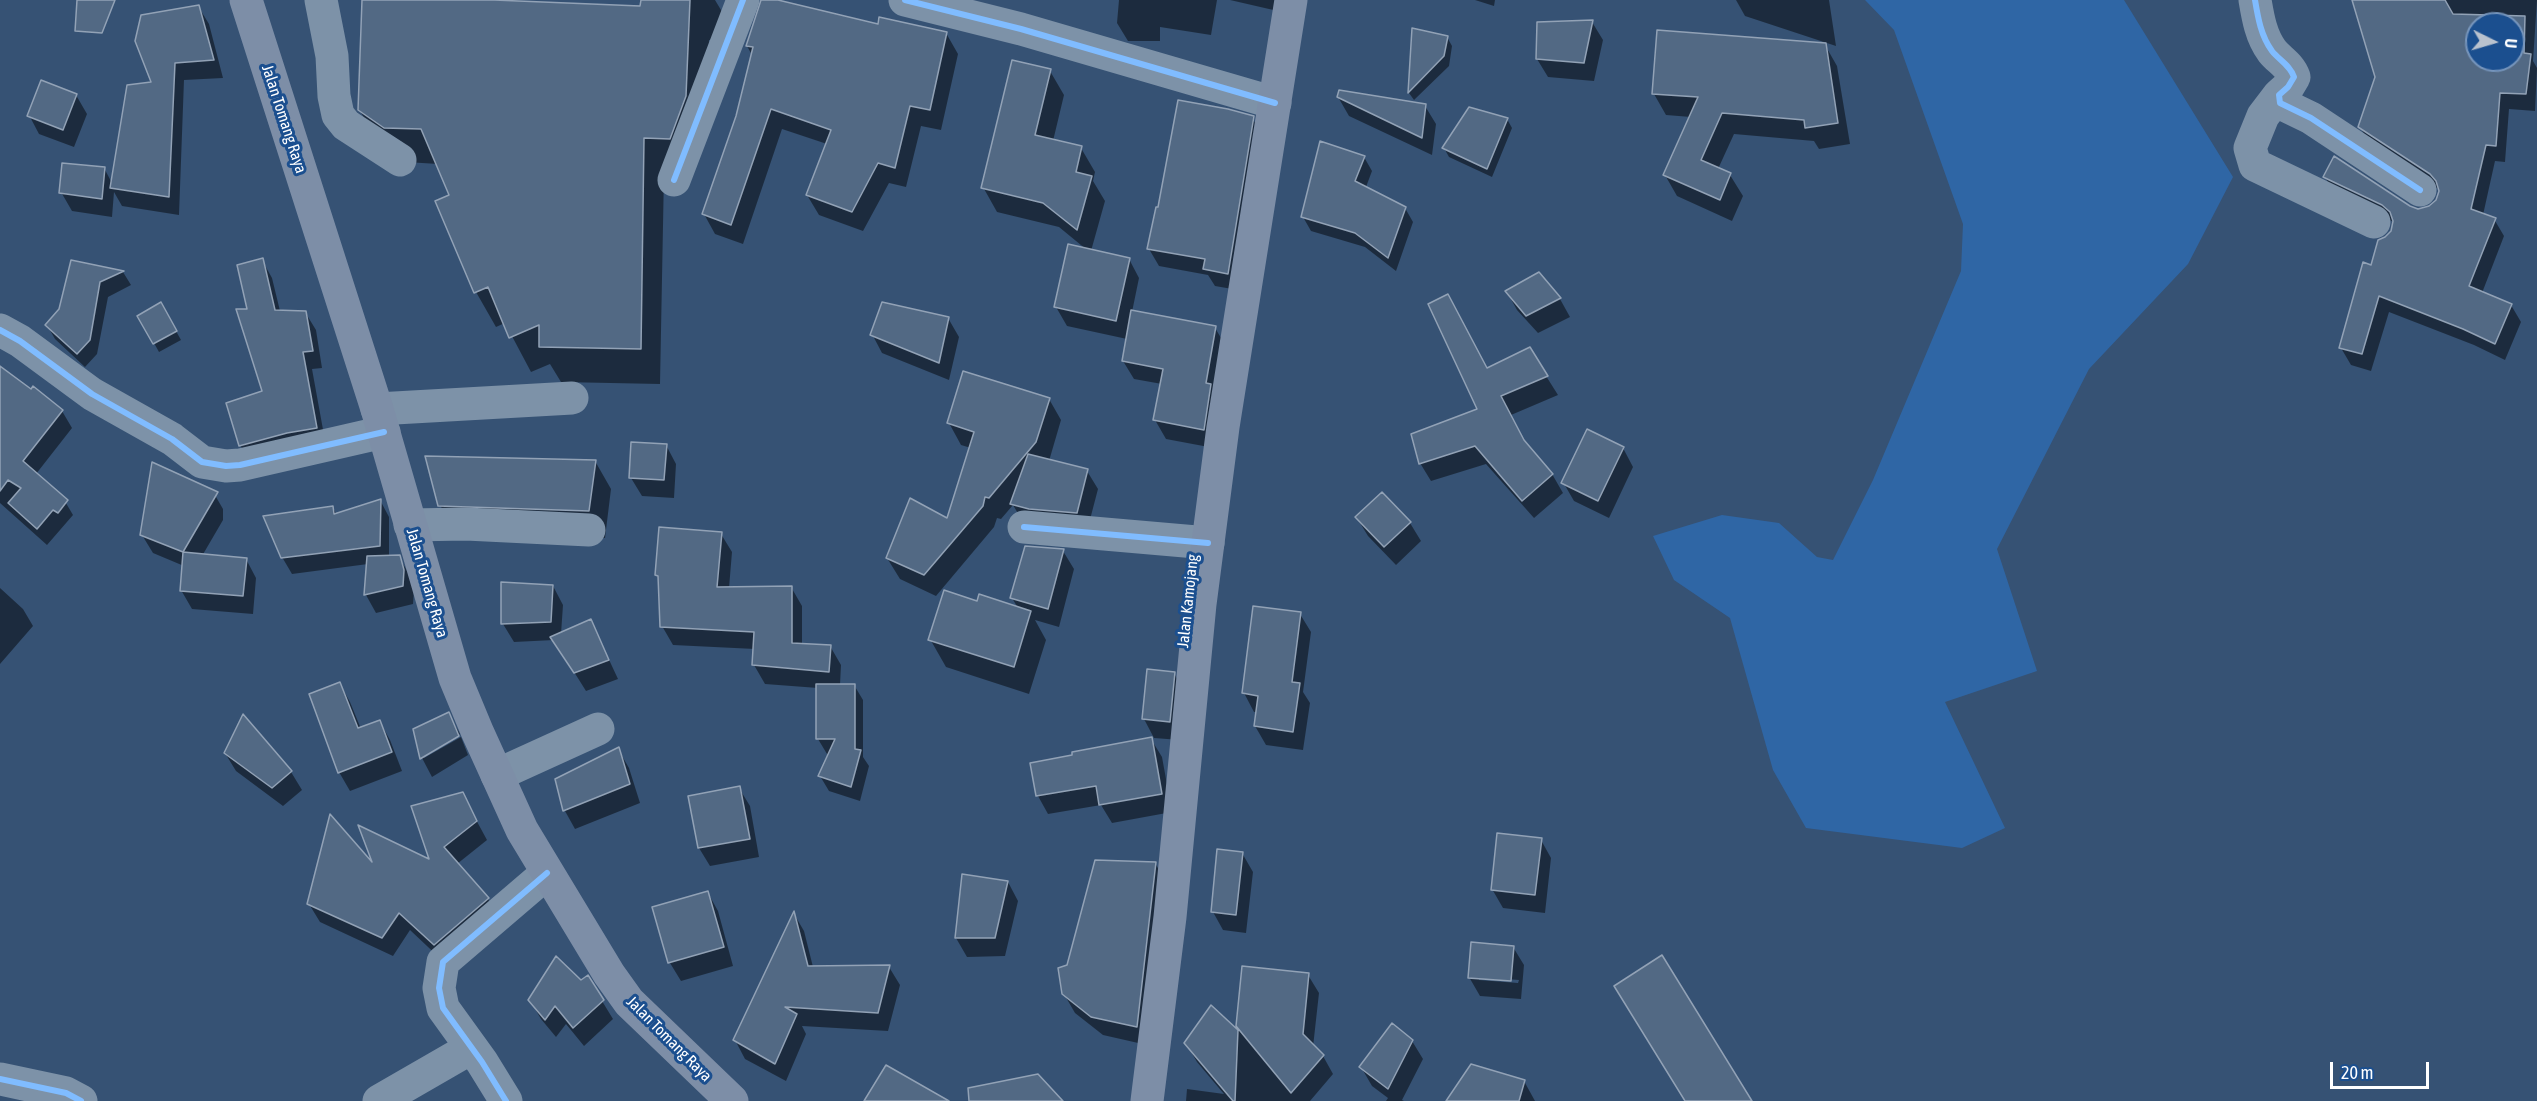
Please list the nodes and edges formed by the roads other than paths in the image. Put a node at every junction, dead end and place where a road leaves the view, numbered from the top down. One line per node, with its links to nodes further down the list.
1 (246, 0): 15 (main road, Jalan Tomang Raya)
2 (321, 0): 9 (street)
3 (743, 0): 10 (street)
4 (905, 0): 8 (street)
5 (1291, 0): 8 (main road, Jalan Kamojang)
6 (2255, 0): 7 (street)
7 (2279, 95): 11 (street); 12 (street)
8 (1275, 103): 19 (main road, Jalan Kamojang)
9 (400, 160)
10 (674, 180)
11 (2420, 190)
12 (2374, 222)
13 (0, 330): 15 (street)
14 (572, 398): 15 (street)
15 (381, 421): 16 (main road, Jalan Tomang Raya)
16 (410, 525): 18 (street); 21 (main road, Jalan Tomang Raya)
17 (1024, 527): 19 (street)
18 (589, 530)
19 (1208, 543): 29 (main road, Jalan Kamojang)
20 (598, 729): 21 (street)
21 (497, 775): 22 (main road, Jalan Tomang Raya)
22 (548, 873): 23 (street); 28 (main road, Jalan Tomang Raya)
23 (471, 1048): 26 (street); 27 (street)
24 (0, 1079): 25 (street)
25 (81, 1101)
26 (379, 1101)
27 (506, 1101)
28 (732, 1101)
29 (1147, 1101)

